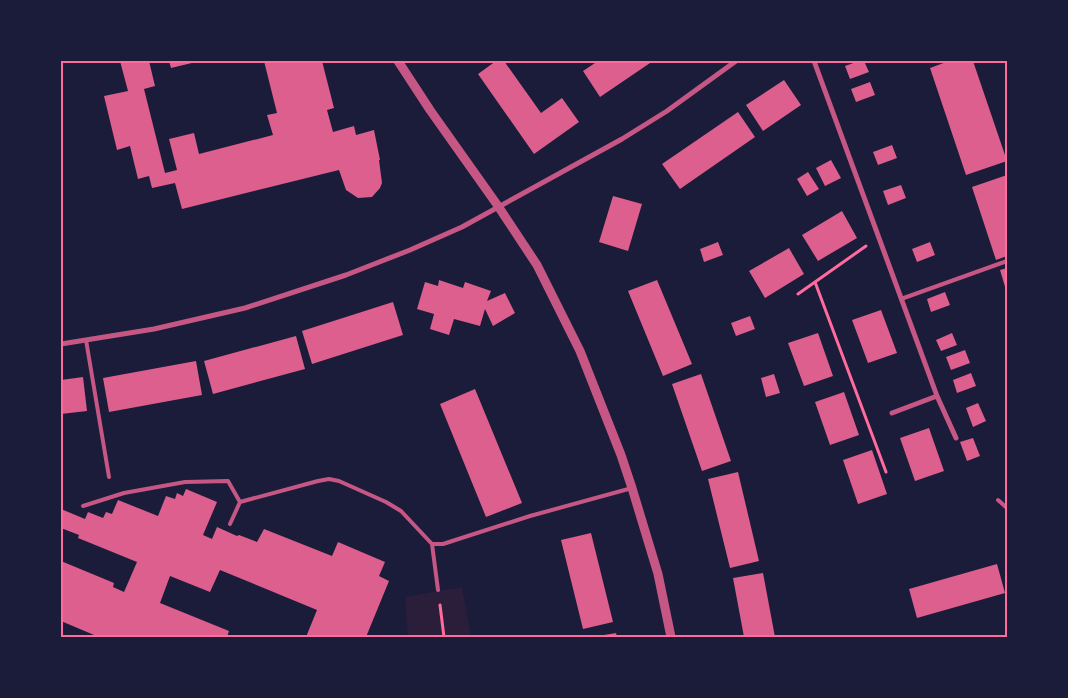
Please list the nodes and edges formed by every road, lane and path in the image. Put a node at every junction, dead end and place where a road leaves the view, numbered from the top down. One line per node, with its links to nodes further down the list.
1 (398, 61): 4 (street)
2 (736, 61): 4 (street)
3 (814, 61): 5 (street)
4 (498, 206): 10 (street); 17 (street)
5 (878, 236): 7 (path); 9 (street)
6 (1007, 261): 9 (lane)
7 (815, 282): 8 (path); 15 (path)
8 (798, 294)
9 (901, 299): 12 (street)
10 (86, 340): 11 (street); 16 (lane)
11 (61, 344)
12 (937, 396): 13 (street); 14 (street)
13 (892, 413)
14 (956, 438)
15 (886, 472)
16 (109, 477)
17 (632, 488): 23 (lane); 26 (street)
18 (998, 500): 21 (lane)
19 (240, 502): 20 (lane); 22 (lane); 23 (lane)
20 (82, 506)
21 (1007, 508)
22 (230, 524)
23 (432, 544): 24 (lane)
24 (438, 590): 25 (path)
25 (444, 637)
26 (671, 637)

